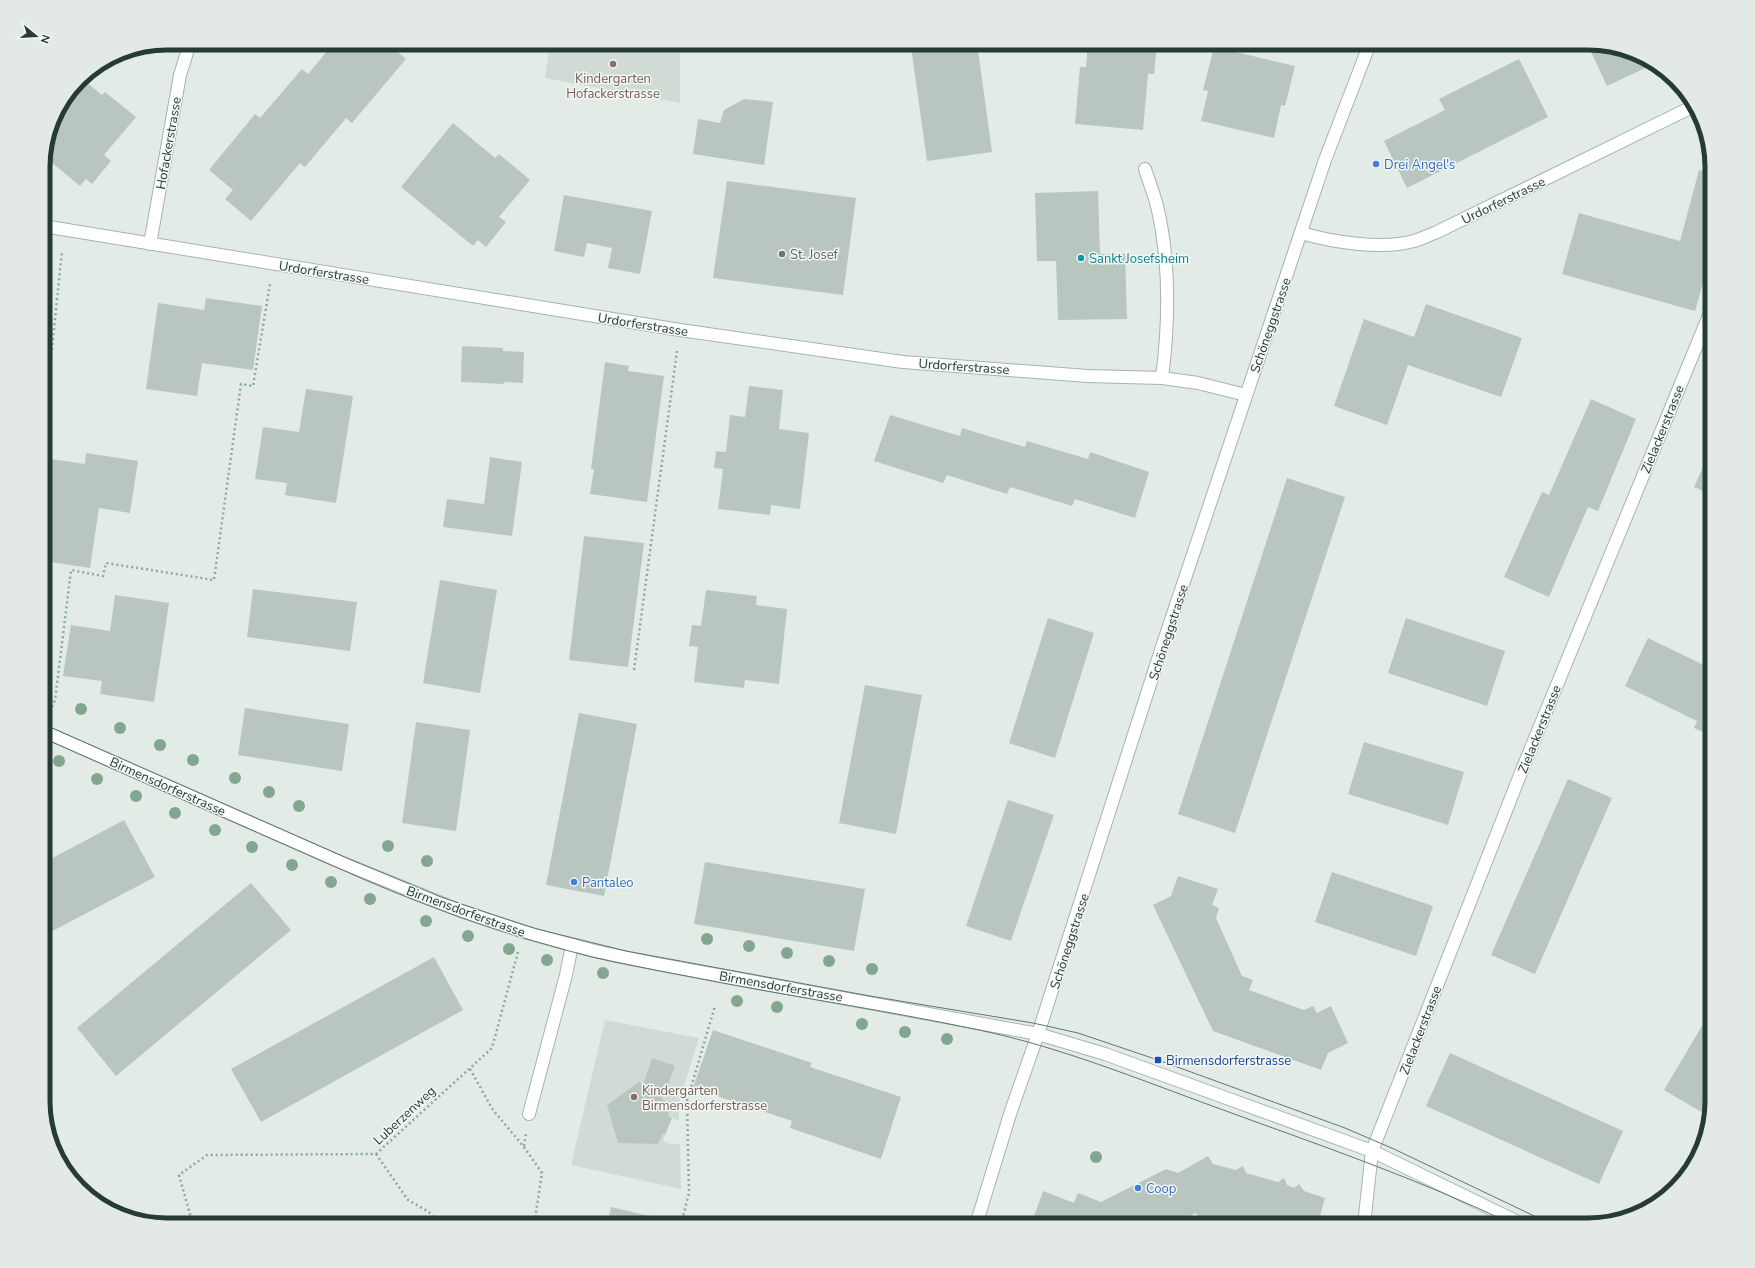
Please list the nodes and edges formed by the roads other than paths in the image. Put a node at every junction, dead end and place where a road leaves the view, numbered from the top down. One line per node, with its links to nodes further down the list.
1 (188, 50): 7 (street, Hofackerstrasse)
2 (1367, 50): 6 (street, Schöneggstrasse)
3 (1689, 108): 6 (street, Urdorferstrasse)
4 (1145, 169): 9 (street)
5 (50, 227): 7 (street, Urdorferstrasse)
6 (1301, 234): 10 (street, Schöneggstrasse)
7 (150, 244): 9 (street, Urdorferstrasse)
8 (1705, 325): 15 (street, Zielackerstrasse)
9 (1162, 378): 10 (street, Urdorferstrasse)
10 (1246, 395): 13 (street, Schöneggstrasse)
11 (50, 734): 12 (street, Birmensdorferstrasse)
12 (572, 945): 13 (street, Birmensdorferstrasse); 14 (street)
13 (1038, 1034): 15 (street, Birmensdorferstrasse); 16 (street, Schöneggstrasse)
14 (529, 1114)
15 (1372, 1152): 17 (street, Zielackerstrasse); 18 (street, Birmensdorferstrasse)
16 (978, 1218)
17 (1365, 1218)
18 (1509, 1218)

